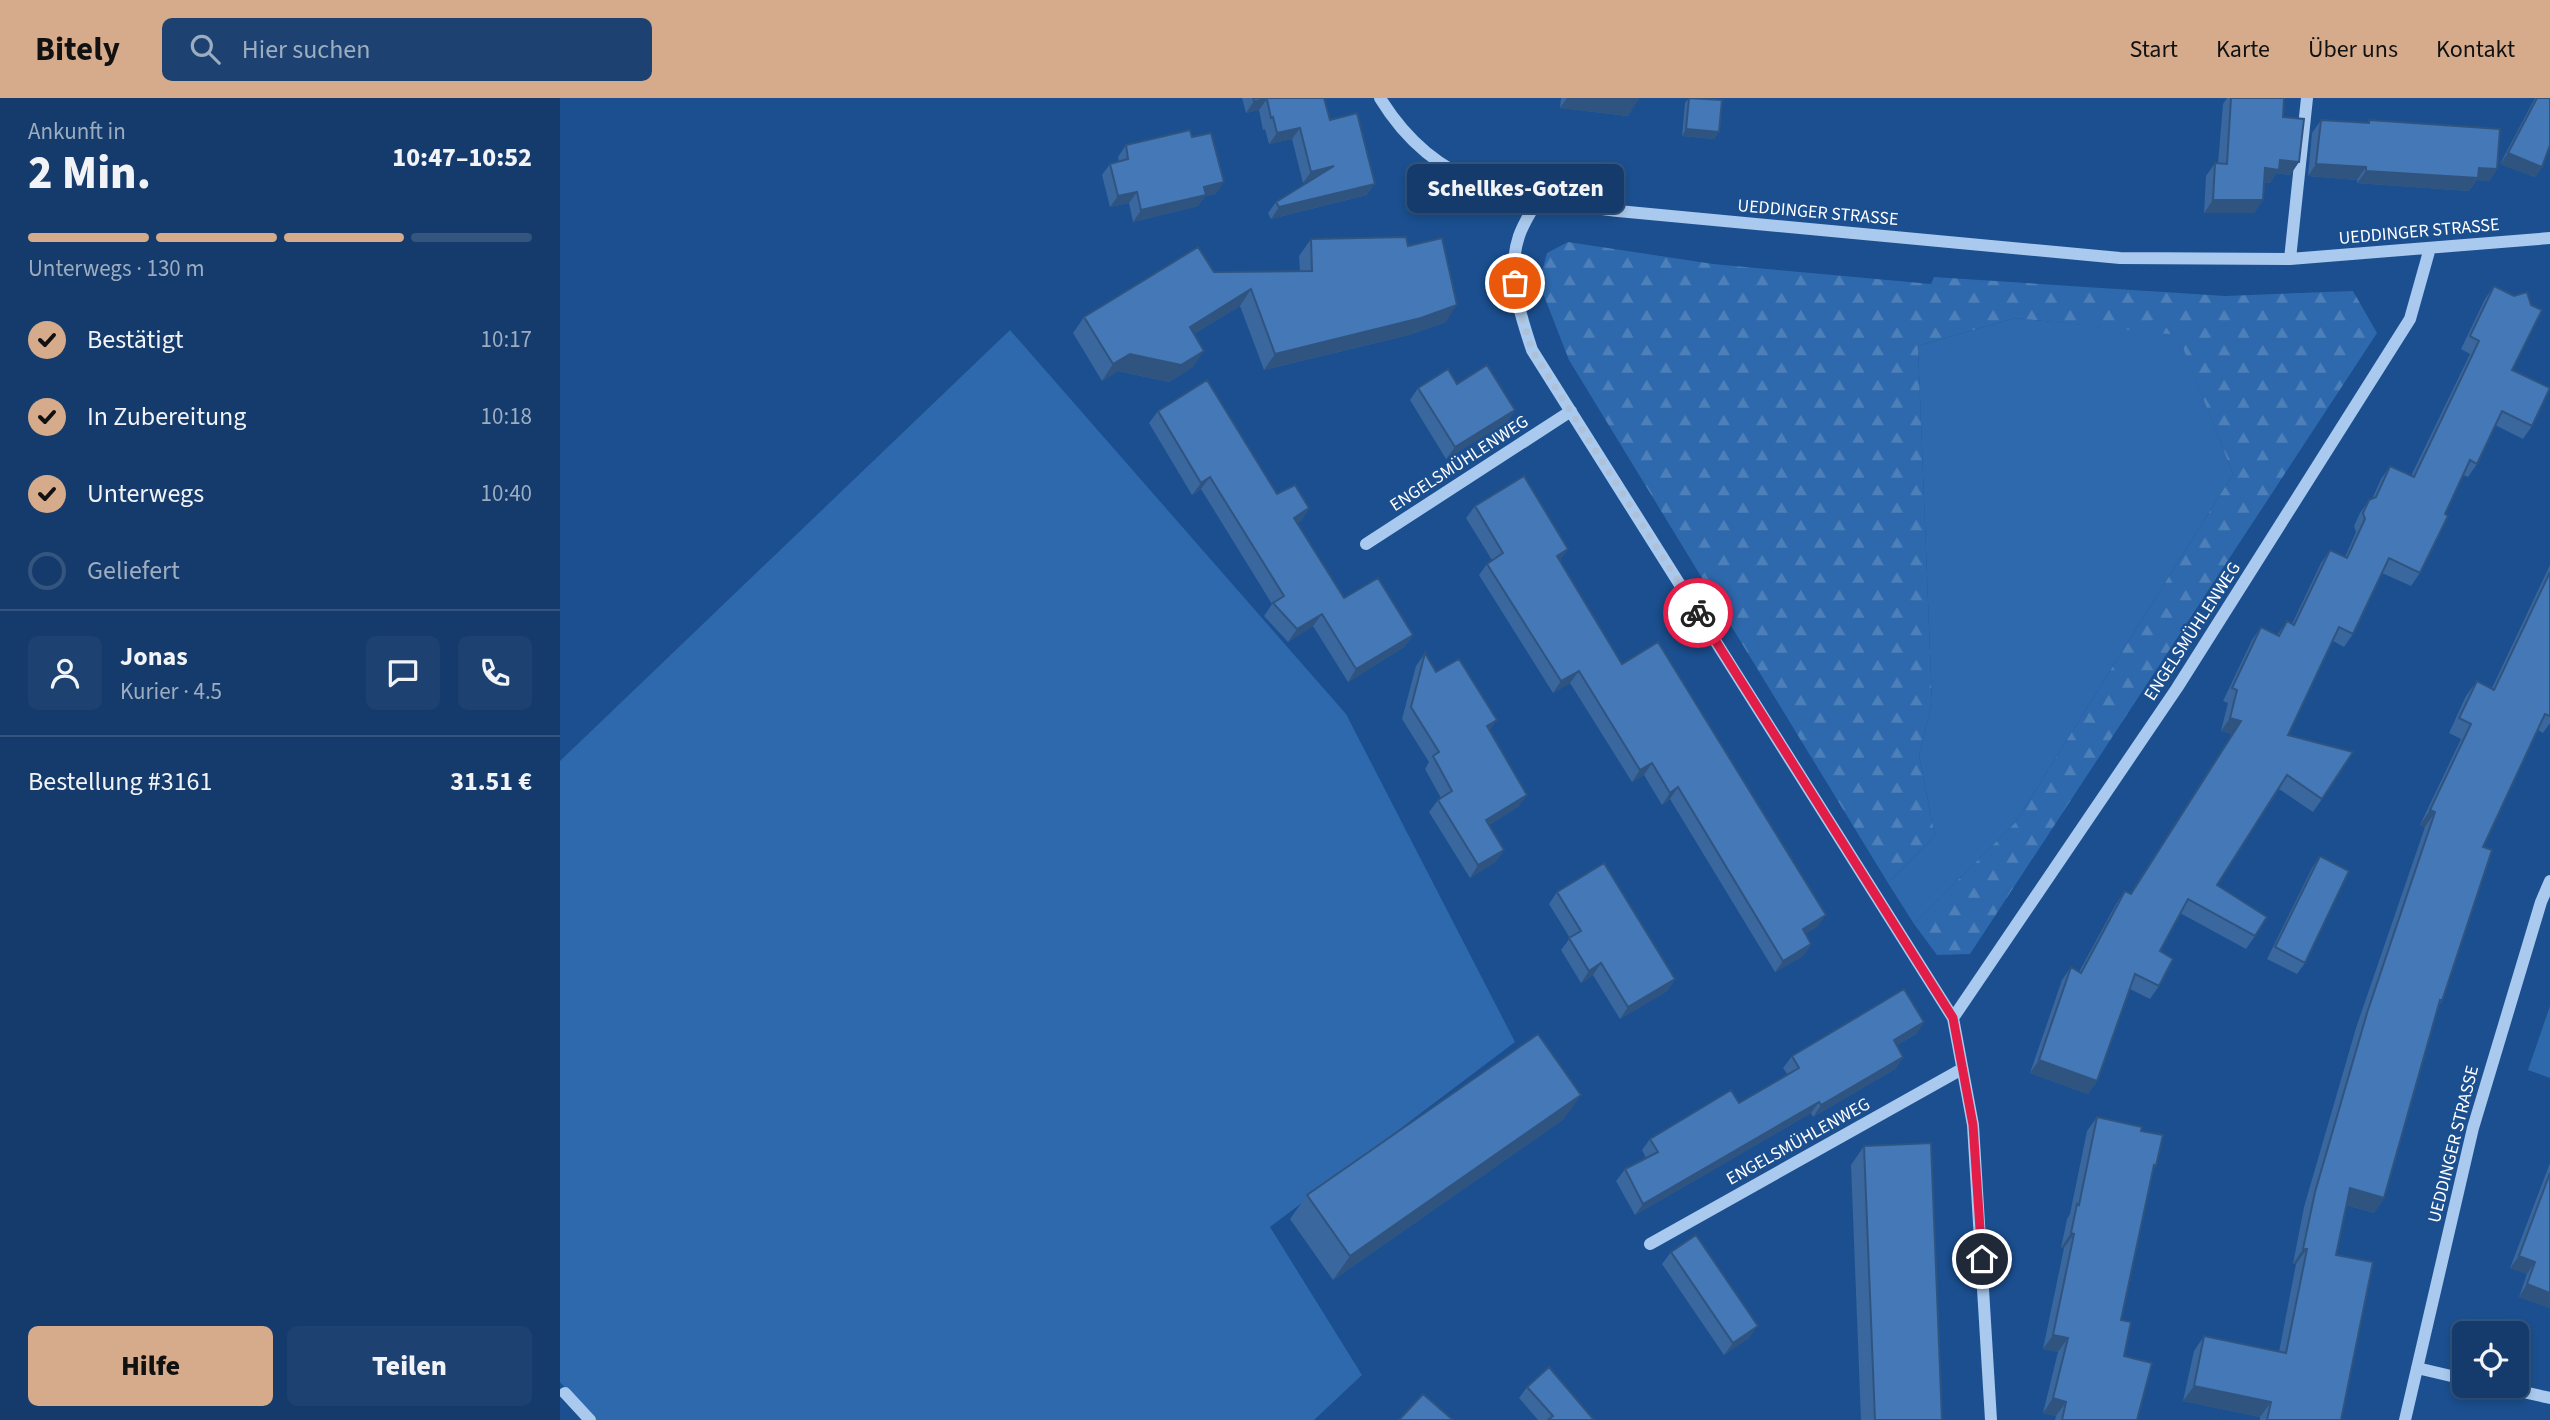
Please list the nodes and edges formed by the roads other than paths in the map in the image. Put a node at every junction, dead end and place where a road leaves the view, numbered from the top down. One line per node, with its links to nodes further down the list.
1 (1380, 98): 3 (street, UEDDINGER STRASSE)
2 (2306, 98): 6 (street)
3 (1537, 201): 6 (street, UEDDINGER STRASSE); 7 (street)
4 (2550, 239): 5 (street, UEDDINGER STRASSE)
5 (2430, 248): 6 (street, UEDDINGER STRASSE); 10 (street, ENGELSMÜHLENWEG)
6 (2290, 260)
7 (1571, 411): 8 (street, ENGELSMÜHLENWEG); 10 (street)
8 (1366, 544)
9 (2550, 881): 13 (street, UEDDINGER STRASSE)
10 (1953, 1018): 11 (street)
11 (1962, 1069): 12 (street, ENGELSMÜHLENWEG); 19 (street)
12 (1650, 1244)
13 (2417, 1368): 14 (street); 20 (street, UEDDINGER STRASSE)
14 (2452, 1376)
15 (565, 1393): 18 (street)
16 (2529, 1393): 17 (street)
17 (2550, 1398)
18 (590, 1420)
19 (1991, 1420)
20 (2406, 1420)

